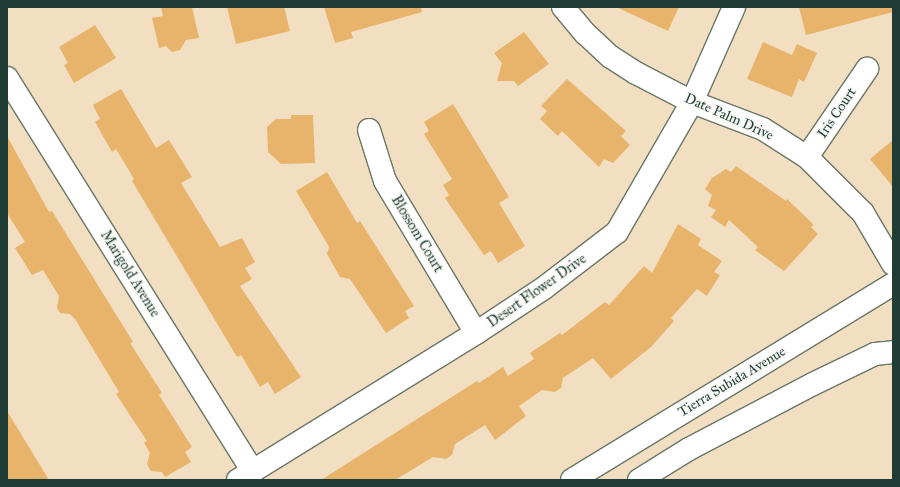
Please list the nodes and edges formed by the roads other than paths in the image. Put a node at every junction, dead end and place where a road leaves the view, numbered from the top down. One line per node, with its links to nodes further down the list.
1 (563, 7): 5 (street, Date Palm Drive)
2 (734, 7): 5 (street, Desert Flower Drive)
3 (867, 69): 7 (street, Iris Court)
4 (7, 78): 12 (street, Marigold Avenue)
5 (692, 102): 7 (street, Date Palm Drive); 10 (street, Desert Flower Drive)
6 (369, 130): 10 (street, Blossom Court)
7 (807, 157): 8 (street, Date Palm Drive)
8 (893, 264)
9 (893, 284): 13 (street, Tierra Subida Avenue)
10 (476, 333): 12 (street, Desert Flower Drive)
11 (893, 352): 14 (street)
12 (246, 475)
13 (572, 480)
14 (639, 480)

